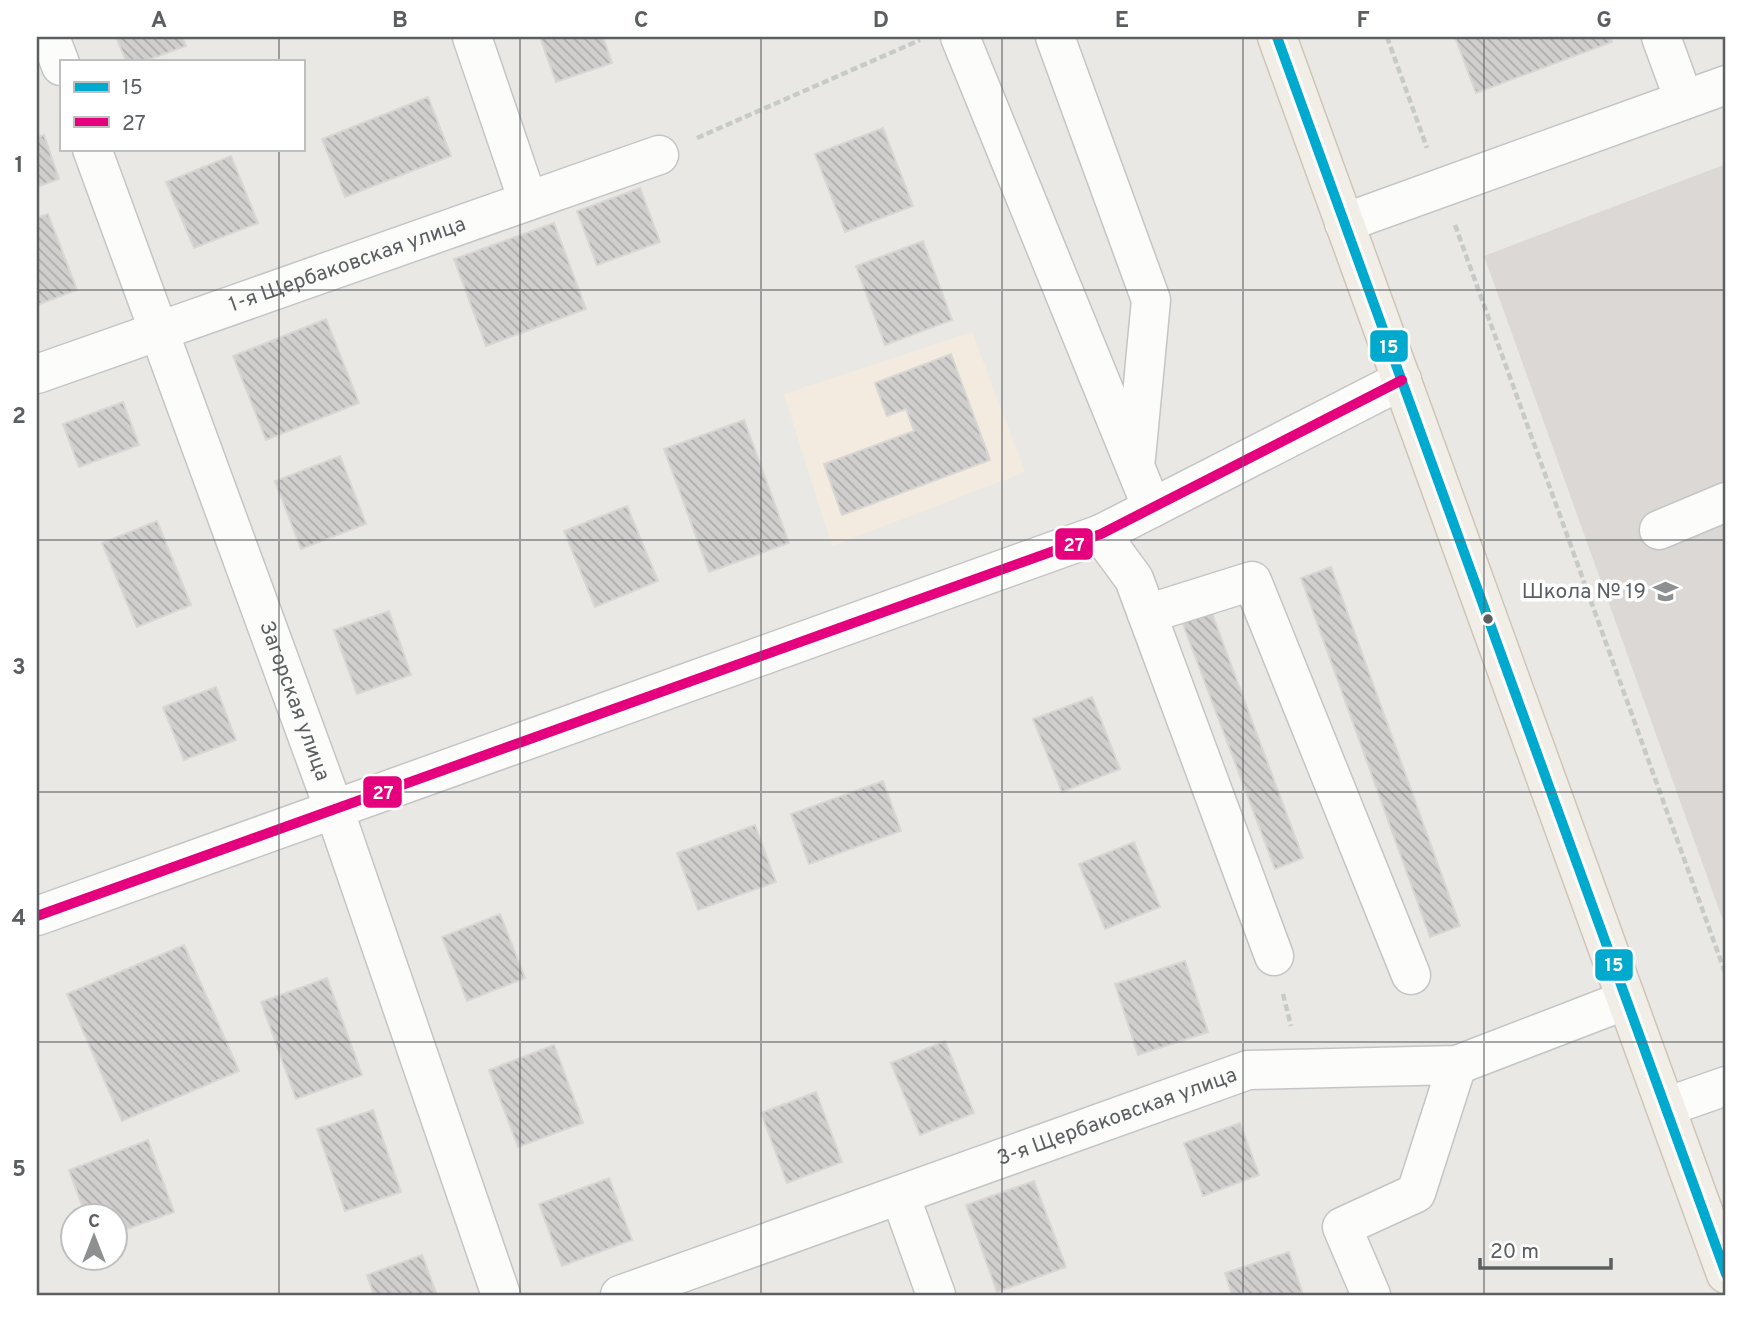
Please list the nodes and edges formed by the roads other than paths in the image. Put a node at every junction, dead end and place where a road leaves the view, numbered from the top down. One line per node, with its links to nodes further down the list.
1 (51, 37): 7 (street)
2 (472, 37): 12 (street)
3 (960, 37): 17 (street)
4 (1055, 37): 17 (street)
5 (1277, 37): 13 (main road)
6 (1661, 37): 9 (street)
7 (60, 63)
8 (1726, 85): 9 (street)
9 (1684, 100): 13 (street)
10 (92, 150): 14 (street, Загорская улица)
11 (659, 155): 12 (street, 1-я Щербаковская улица)
12 (528, 201): 14 (street, 1-я Щербаковская улица)
13 (1345, 223): 16 (main road)
14 (160, 331): 15 (street, 1-я Щербаковская улица); 23 (street, Загорская улица)
15 (37, 374)
16 (1402, 380): 19 (street); 27 (main road)
17 (1135, 464): 19 (street)
18 (1726, 502): 20 (street)
19 (1152, 508): 21 (street)
20 (1659, 530)
21 (1101, 534): 22 (street); 23 (street)
22 (1147, 614): 25 (street); 26 (street)
23 (334, 809): 24 (street); 33 (street, Загорская улица)
24 (37, 916)
25 (1274, 956)
26 (1411, 975)
27 (1626, 1000): 28 (street, 3-я Щербаковская улица); 30 (main road)
28 (1457, 1065): 31 (street, 3-я Щербаковская улица); 36 (street)
29 (1726, 1086): 30 (street)
30 (1665, 1107): 32 (main road)
31 (900, 1195): 34 (street, 3-я Щербаковская улица); 35 (street)
32 (1726, 1274)
33 (501, 1295)
34 (620, 1295)
35 (936, 1295)
36 (1371, 1295)

